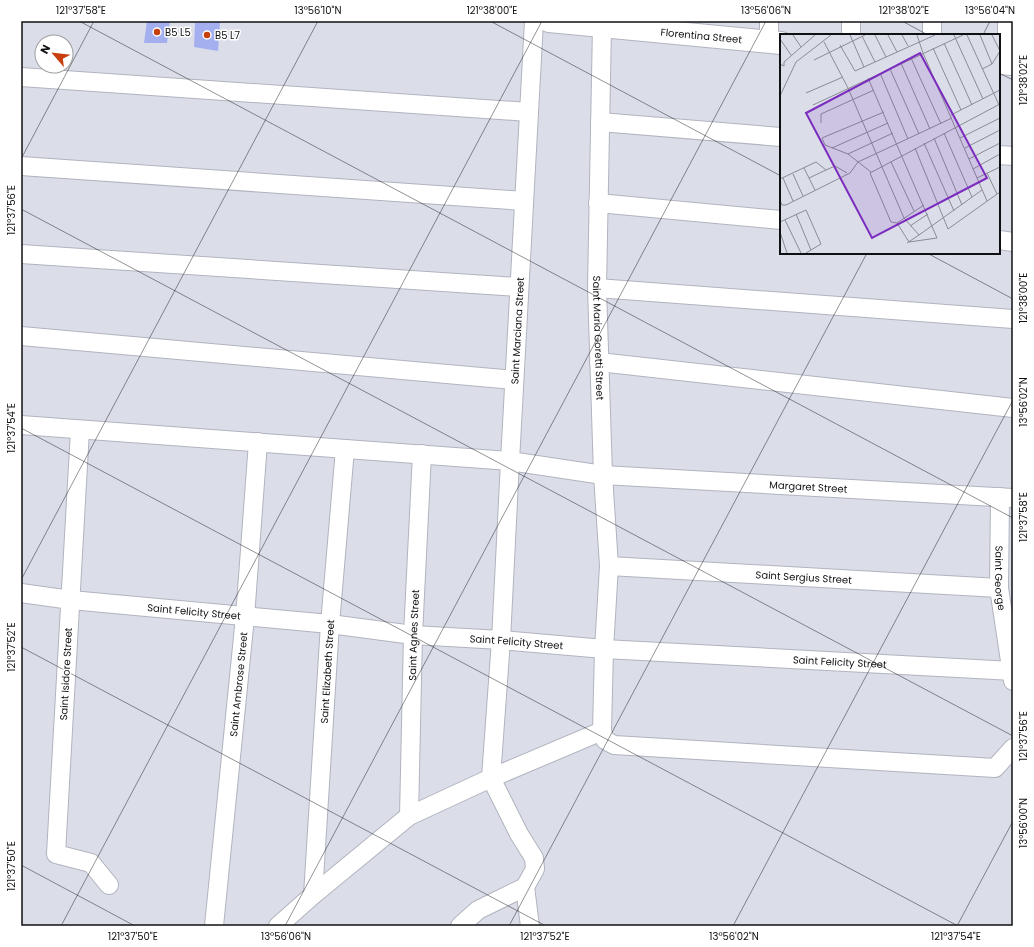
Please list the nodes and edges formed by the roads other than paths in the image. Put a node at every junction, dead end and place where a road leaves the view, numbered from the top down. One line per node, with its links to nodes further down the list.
1 (534, 21): 13 (street, Saint Marciana Street)
2 (549, 21): 6 (street, Florentina Street)
3 (852, 21): 8 (street)
4 (932, 21): 9 (street)
5 (1007, 21): 11 (street)
6 (602, 23): 7 (street, Florentina Street); 14 (street, Saint Maria Goretti Street)
7 (690, 28): 10 (street, Florentina Street)
8 (851, 34)
9 (932, 34)
10 (773, 35)
11 (1006, 64)
12 (21, 77): 13 (street)
13 (529, 112): 19 (street, Saint Marciana Street)
14 (600, 122): 15 (street); 20 (street, Saint Maria Goretti Street)
15 (780, 137)
16 (1000, 155): 17 (street)
17 (1013, 156)
18 (21, 166): 19 (street)
19 (524, 201): 25 (street, Saint Marciana Street)
20 (598, 203): 21 (street); 26 (street, Saint Maria Goretti Street)
21 (780, 220)
22 (1000, 240): 23 (street)
23 (1013, 242)
24 (21, 254): 25 (street)
25 (519, 287): 30 (street, Saint Marciana Street)
26 (597, 288): 27 (street); 29 (street, Saint Maria Goretti Street)
27 (1013, 319)
28 (21, 336): 30 (street)
29 (599, 362): 31 (street); 38 (street, Saint Maria Goretti Street)
30 (514, 380): 37 (street, Saint Marciana Street)
31 (1013, 408)
32 (21, 425): 33 (street, Margaret Street)
33 (80, 430): 34 (street, Margaret Street); 43 (street, Saint Isidore Street)
34 (258, 442): 35 (street, Margaret Street); 44 (street, Saint Ambrose Street)
35 (345, 449): 36 (street, Margaret Street); 45 (street, Saint Elizabeth Street)
36 (422, 454): 37 (street, Margaret Street); 46 (street, Saint Agnes Street)
37 (510, 461): 38 (street, Margaret Street); 47 (street, Saint Marciana Street)
38 (603, 475): 39 (street, Margaret Street); 40 (street, Saint Maria Goretti Street)
39 (1007, 498): 41 (street, Saint George)
40 (609, 566): 41 (street, Saint Sergius Street); 48 (street, Saint Maria Goretti Street)
41 (999, 588): 49 (street, Saint George)
42 (21, 593): 43 (street, Saint Felicity Street)
43 (71, 600): 44 (street, Saint Felicity Street); 54 (street, Saint Isidore Street)
44 (245, 617): 45 (street, Saint Felicity Street); 57 (street, Saint Ambrose Street)
45 (330, 624): 46 (street, Saint Felicity Street); 56 (street, Saint Elizabeth Street)
46 (413, 635): 47 (street, Saint Felicity Street); 53 (street, Saint Agnes Street)
47 (501, 640): 48 (street, Saint Felicity Street); 52 (street, Saint Marciana Street)
48 (604, 649): 49 (street, Saint Felicity Street); 50 (street, Saint Maria Goretti Street)
49 (1012, 675)
50 (602, 730): 51 (street); 52 (street)
51 (1013, 748)
52 (491, 778): 53 (street); 55 (street)
53 (409, 816): 56 (street)
54 (109, 885)
55 (525, 886): 59 (street); 60 (street)
56 (313, 895): 58 (street)
57 (214, 926)
58 (278, 926)
59 (460, 926)
60 (530, 926)

